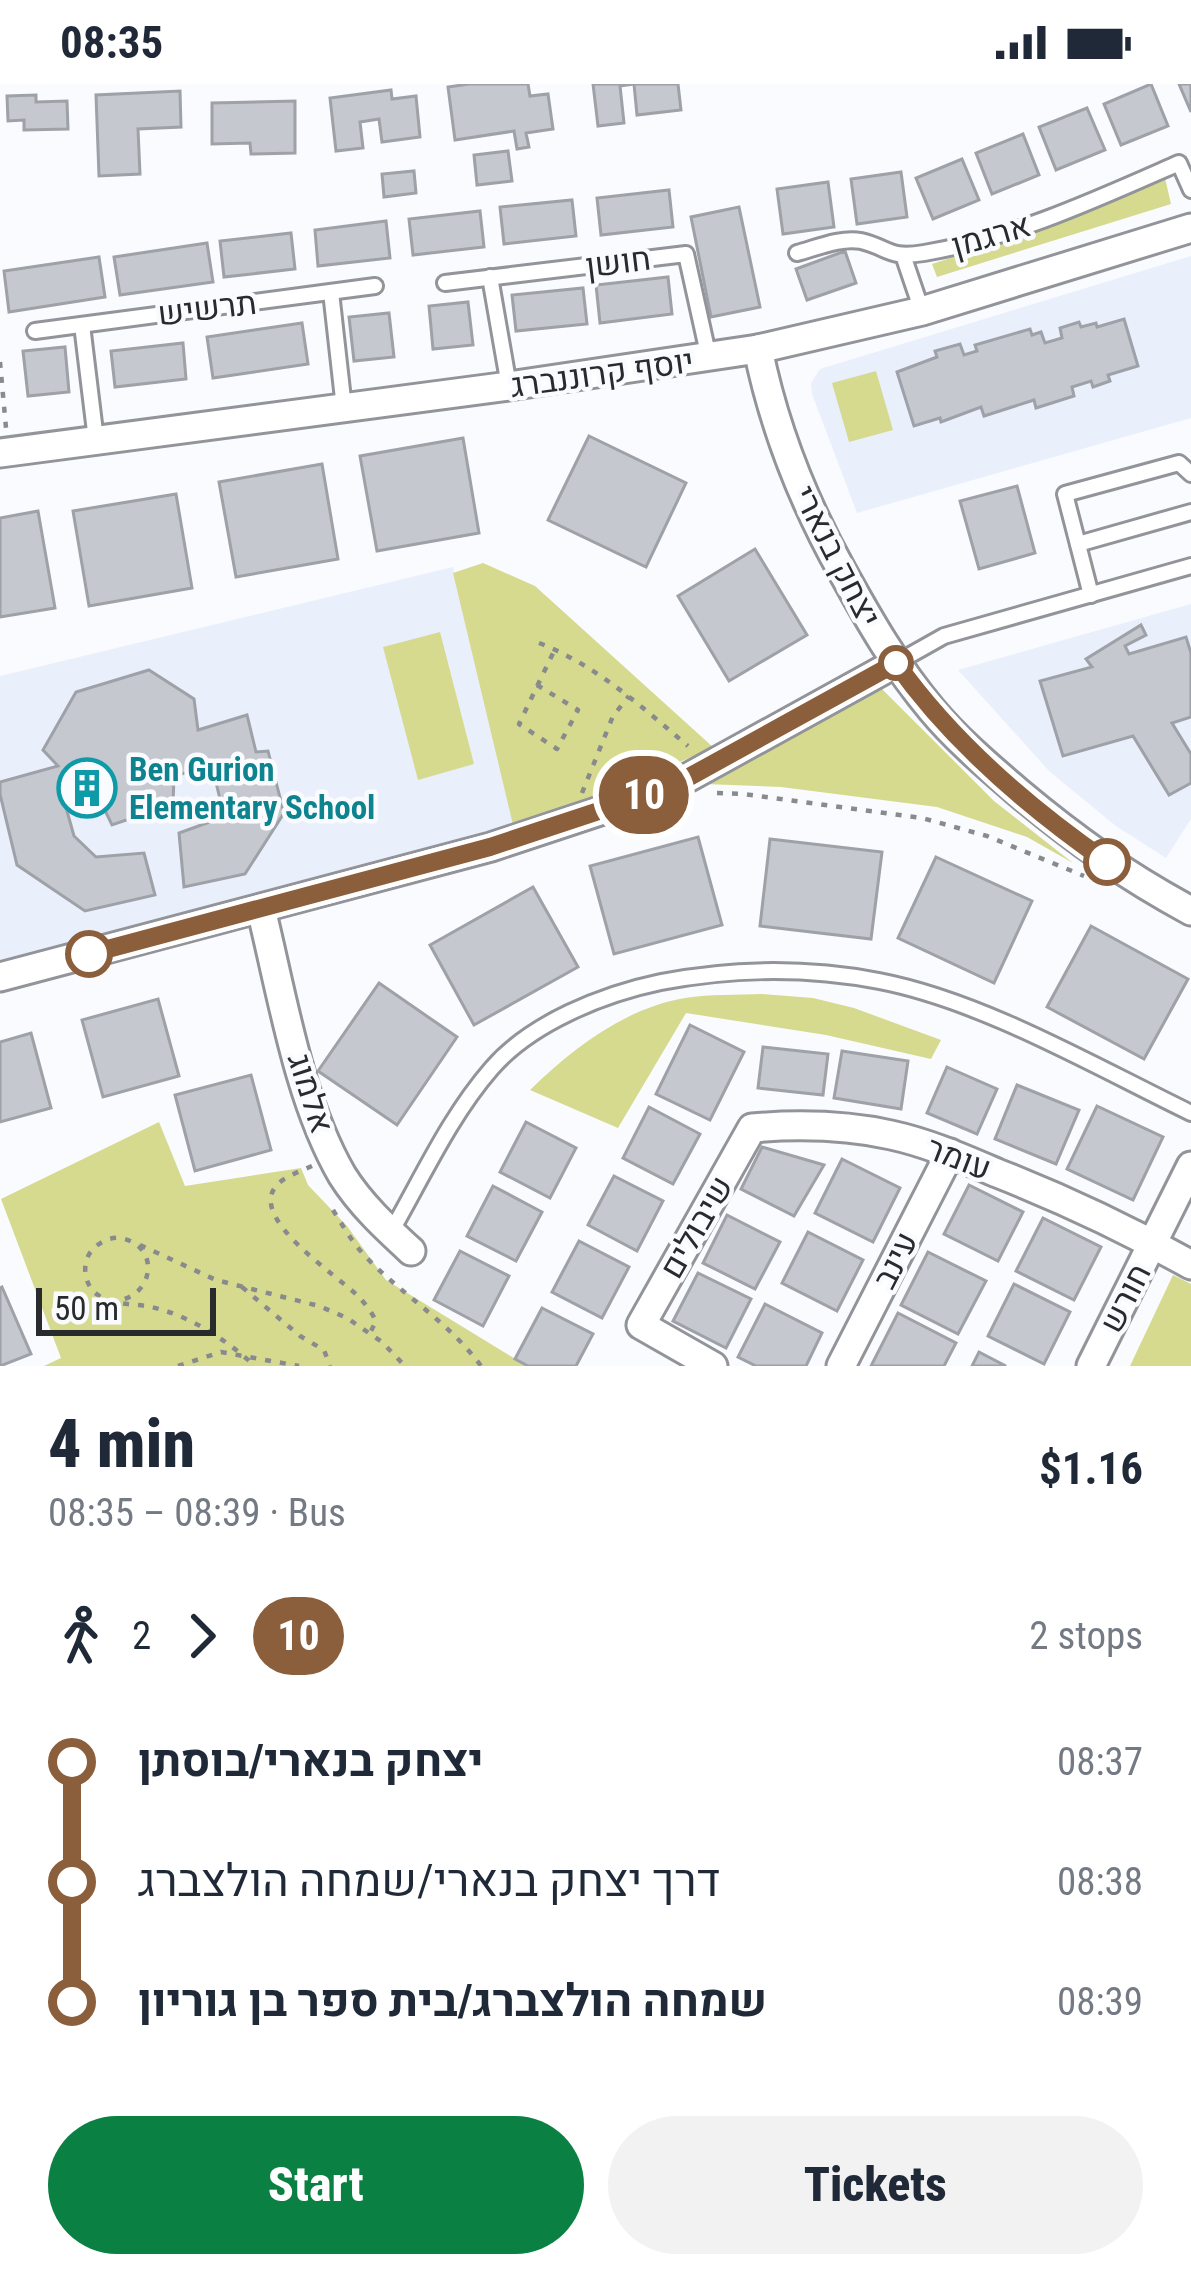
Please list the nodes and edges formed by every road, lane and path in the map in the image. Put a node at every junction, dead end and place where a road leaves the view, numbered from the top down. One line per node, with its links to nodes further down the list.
1 (1191, 146): 2 (lane)
2 (1179, 163): 3 (lane); 6 (lane, ארגמן)
3 (1191, 190)
4 (1191, 228): 11 (street, יוסף קרוננברג)
5 (797, 253): 6 (lane, ארגמן)
6 (903, 255): 11 (lane)
7 (490, 278): 8 (lane, חושן); 15 (lane, חושן); 17 (lane)
8 (445, 283)
9 (375, 286): 10 (lane, תרשיש)
10 (331, 292): 12 (lane, תרשיש); 18 (lane)
11 (922, 311): 14 (street, יוסף קרוננברג)
12 (82, 325): 13 (lane, תרשיש); 19 (lane)
13 (34, 331)
14 (758, 349): 15 (street, יוסף קרוננברג); 28 (street, יצחק בנארי)
15 (710, 358): 17 (street, יוסף קרוננברג)
16 (0, 362): 20 (path)
17 (508, 386): 18 (street, יוסף קרוננברג)
18 (344, 408): 19 (street, יוסף קרוננברג)
19 (96, 440): 20 (street, יוסף קרוננברג)
20 (4, 452)
21 (1191, 474): 23 (lane)
22 (1191, 512): 23 (lane)
23 (1078, 544): 25 (lane)
24 (1191, 566): 25 (lane)
25 (1091, 595): 28 (lane)
26 (539, 643): 27 (path)
27 (555, 649): 29 (path); 30 (path)
28 (896, 663): 31 (street); 35 (street, יצחק בנארי)
29 (538, 685): 29 (path)
30 (629, 696): 31 (path); 32 (path)
31 (709, 779): 32 (street); 33 (path)
32 (574, 820): 34 (street)
33 (1084, 876)
34 (261, 909): 36 (street); 40 (street, אלמוג)
35 (1191, 911)
36 (0, 977)
37 (1191, 1113): 43 (lane)
38 (752, 1128): 39 (street, עומר); 57 (street, שיבולים)
39 (950, 1153): 45 (street, עומר); 58 (street, עינב)
40 (333, 1156): 43 (street, אלמוג); 49 (path)
41 (1191, 1166): 45 (street, חורש)
42 (328, 1202): 56 (path)
43 (401, 1241)
44 (134, 1243): 47 (path); 48 (path); 48 (path)
45 (1152, 1243): 46 (street, עומר); 59 (street, חורש)
46 (1191, 1264)
47 (239, 1285): 49 (path); 54 (path)
48 (110, 1301): 50 (path)
49 (370, 1334): 55 (path)
50 (243, 1355): 51 (path); 52 (path); 53 (path)
51 (178, 1366)
52 (255, 1366)
53 (298, 1366)
54 (330, 1366)
55 (405, 1366)
56 (481, 1366)
57 (712, 1366)
58 (841, 1366)
59 (1091, 1366)

